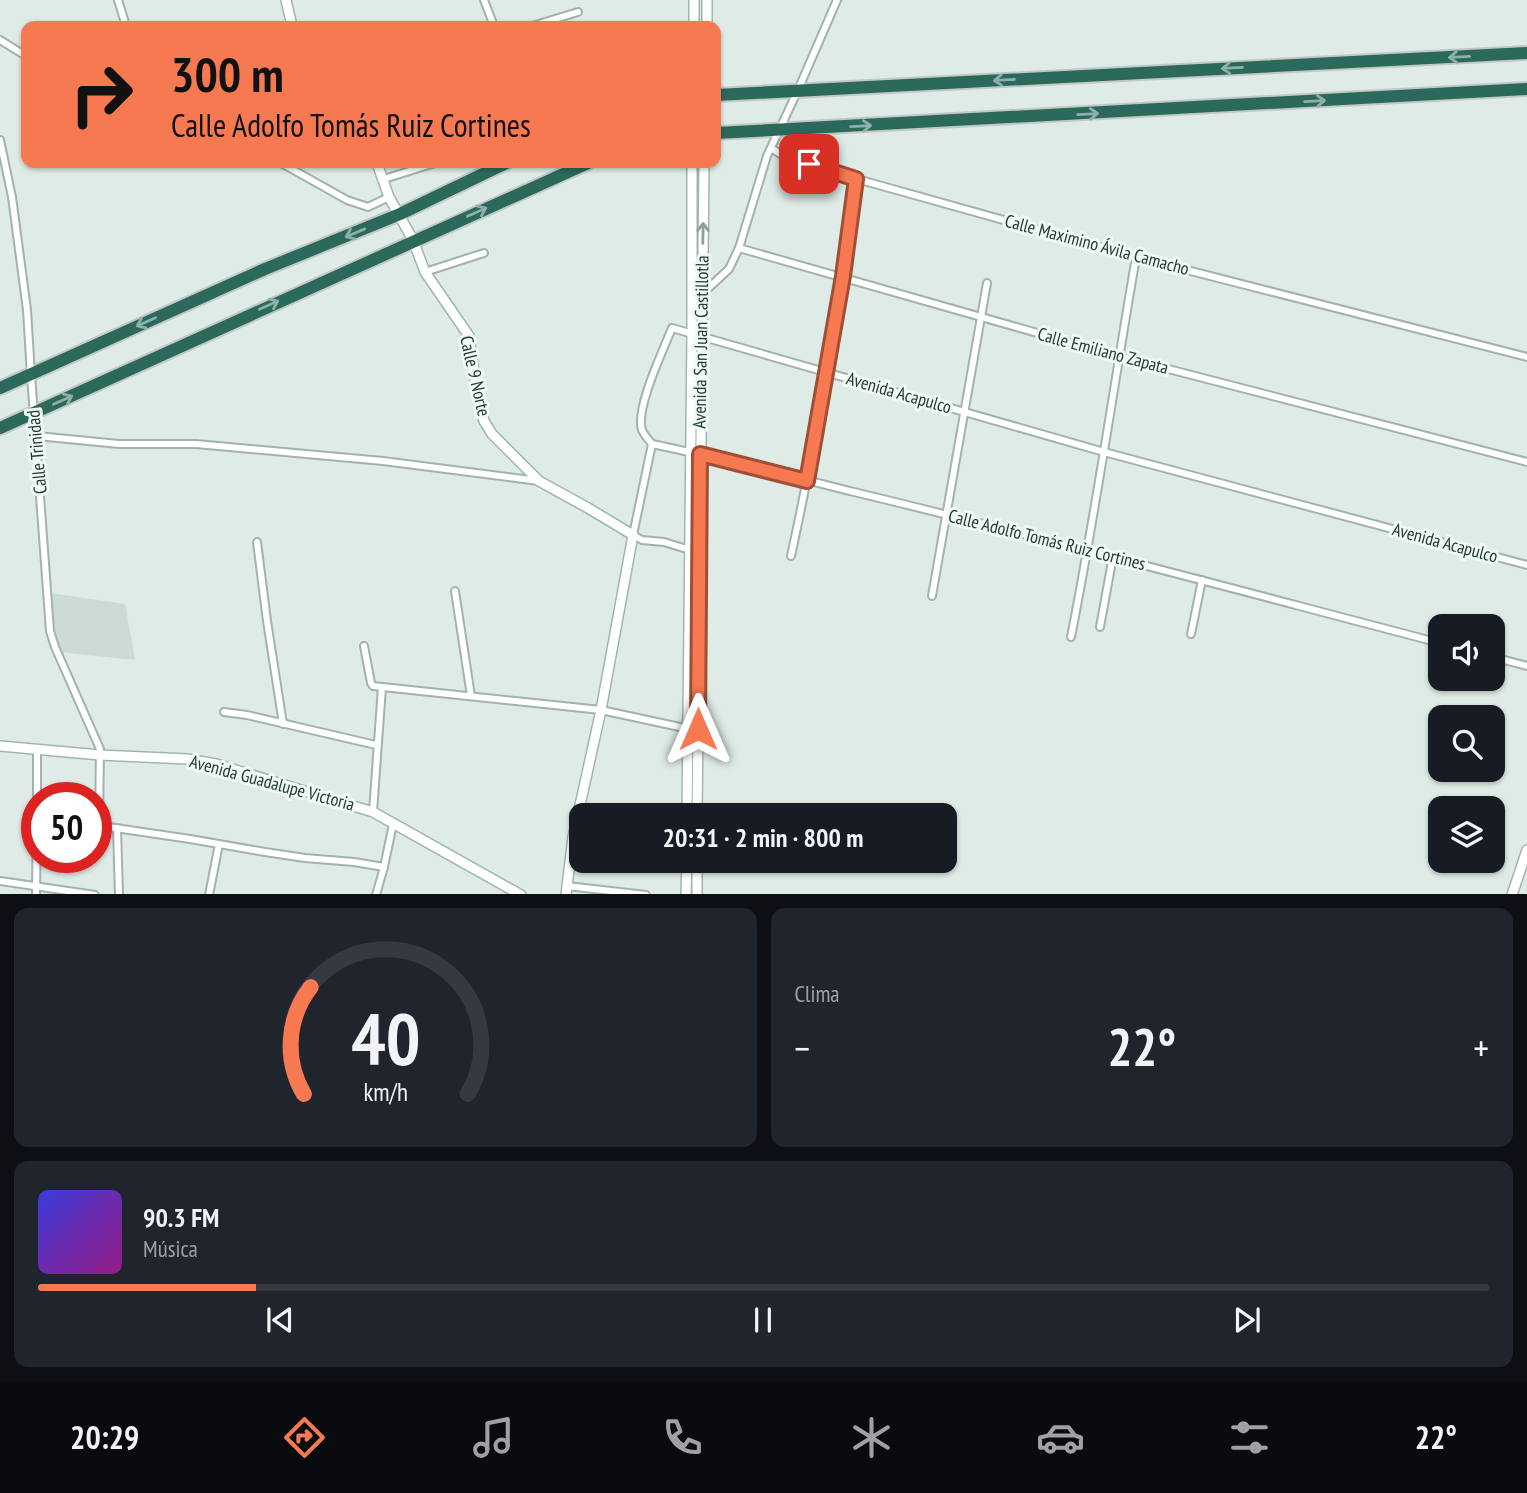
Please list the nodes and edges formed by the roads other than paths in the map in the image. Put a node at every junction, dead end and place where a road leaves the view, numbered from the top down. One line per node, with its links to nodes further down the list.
1 (118, 0): 8 (street)
2 (286, 0): 9 (street)
3 (484, 0): 10 (street)
4 (694, 0): 12 (street)
5 (707, 0): 13 (street)
6 (837, 0): 19 (street)
7 (579, 12): 11 (street)
8 (124, 21)
9 (291, 21)
10 (492, 21)
11 (549, 21)
12 (694, 21)
13 (707, 21)
14 (0, 40): 15 (street)
15 (21, 53)
16 (1527, 53): 19 (highway, one-way to 19)
17 (721, 86): 20 (highway)
18 (1527, 89): 22 (highway, one-way to 18)
19 (799, 90): 20 (highway); 22 (street)
20 (737, 94): 21 (highway)
21 (721, 96)
22 (779, 130): 23 (highway); 27 (street)
23 (743, 132): 24 (highway); 25 (highway)
24 (721, 133)
25 (721, 139)
26 (0, 140): 52 (street, Calle Trinidad)
27 (771, 148): 36 (street, Calle Maximino Ávila Camacho); 40 (street)
28 (290, 168): 37 (street)
29 (379, 168): 35 (street, Calle 9 Norte)
30 (419, 168): 35 (street)
31 (496, 168): 38 (highway)
32 (577, 168): 39 (highway, one-way to 32)
33 (692, 168): 48 (street, Avenida San Juan Castillotla)
34 (704, 168): 46 (street, Avenida San Juan Castillotla, one-way to 34)
35 (384, 179): 37 (street, Calle 9 Norte)
36 (856, 179): 42 (street, Calle Maximino Ávila Camacho); 44 (street)
37 (389, 197): 38 (street, Calle 9 Norte)
38 (400, 214): 39 (street, Calle 9 Norte); 52 (highway, one-way to 52)
39 (413, 240): 43 (street, Calle 9 Norte); 55 (highway, one-way to 39)
40 (739, 248): 44 (street, Calle Emiliano Zapata); 46 (street)
41 (484, 253): 43 (street)
42 (1136, 257): 49 (street); 50 (street, Calle Maximino Ávila Camacho)
43 (425, 272): 62 (street, Calle 9 Norte)
44 (843, 276): 47 (street, Calle Emiliano Zapata); 51 (street)
45 (987, 283): 47 (street)
46 (702, 294): 48 (street, Avenida San Juan Castillotla)
47 (980, 317): 49 (street, Calle Emiliano Zapata); 54 (street)
48 (697, 335): 51 (street, Avenida Acapulco); 58 (street); 60 (street, Avenida San Juan Castillotla)
49 (1118, 356): 59 (street); 61 (street, Calle Emiliano Zapata)
50 (1527, 358)
51 (826, 372): 54 (street, Avenida Acapulco); 63 (street)
52 (31, 374): 53 (highway); 55 (street, Calle Trinidad)
53 (0, 388)
54 (965, 411): 59 (street, Avenida Acapulco); 64 (street)
55 (34, 413): 56 (highway); 57 (street, Calle Trinidad)
56 (0, 428)
57 (37, 436): 62 (street); 91 (street, Calle Trinidad)
58 (652, 444): 60 (street, Calle Adolfo Tomás Ruiz Cortines); 65 (street)
59 (1104, 452): 68 (street); 71 (street, Avenida Acapulco)
60 (695, 453): 63 (street, Calle Adolfo Tomás Ruiz Cortines); 67 (street, Avenida San Juan Castillotla); 94 (street, Avenida San Juan Castillotla)
61 (1527, 462)
62 (539, 481): 65 (street, Calle 9 Norte)
63 (807, 481): 64 (street, Calle Adolfo Tomás Ruiz Cortines); 69 (street)
64 (946, 514): 68 (street, Calle Adolfo Tomás Ruiz Cortines); 74 (street)
65 (633, 535): 67 (street); 84 (street)
66 (257, 542): 86 (street)
67 (690, 550): 87 (street, Avenida San Juan Castillotla)
68 (1088, 550): 70 (street, Calle Adolfo Tomás Ruiz Cortines); 77 (street)
69 (791, 556)
70 (1113, 556): 72 (street, Calle Adolfo Tomás Ruiz Cortines); 75 (street)
71 (1527, 565)
72 (1202, 580): 76 (street); 78 (street, Calle Adolfo Tomás Ruiz Cortines)
73 (455, 591): 83 (street)
74 (932, 596)
75 (1100, 627)
76 (1191, 634)
77 (1071, 637)
78 (1428, 640)
79 (364, 646): 82 (street)
80 (1505, 660): 81 (street)
81 (1527, 666)
82 (382, 687): 83 (street); 88 (street)
83 (471, 696): 84 (street)
84 (601, 710): 87 (street); 106 (street)
85 (224, 712): 86 (street)
86 (283, 724): 88 (street)
87 (689, 729): 93 (street, Avenida San Juan Castillotla)
88 (376, 745): 95 (street)
89 (0, 746): 90 (street, Avenida Guadalupe Victoria)
90 (37, 751): 91 (street, Avenida Guadalupe Victoria); 92 (street)
91 (100, 755): 95 (street, Avenida Guadalupe Victoria); 97 (street, Calle Trinidad)
92 (37, 782)
93 (687, 803)
94 (697, 803)
95 (373, 812): 96 (street, Avenida Guadalupe Victoria)
96 (393, 824): 100 (street); 112 (street, Avenida Guadalupe Victoria)
97 (117, 828): 98 (street); 109 (street)
98 (219, 844): 100 (street); 110 (street)
99 (1527, 850): 116 (street)
100 (384, 867): 111 (street)
101 (36, 873): 105 (street)
102 (687, 873): 114 (street)
103 (697, 873): 115 (street)
104 (0, 881): 105 (street)
105 (36, 886): 107 (street); 108 (street)
106 (566, 890): 113 (street)
107 (36, 894)
108 (95, 894)
109 (118, 894)
110 (209, 894)
111 (376, 894)
112 (522, 894)
113 (646, 894)
114 (686, 894)
115 (697, 894)
116 (1512, 894)

